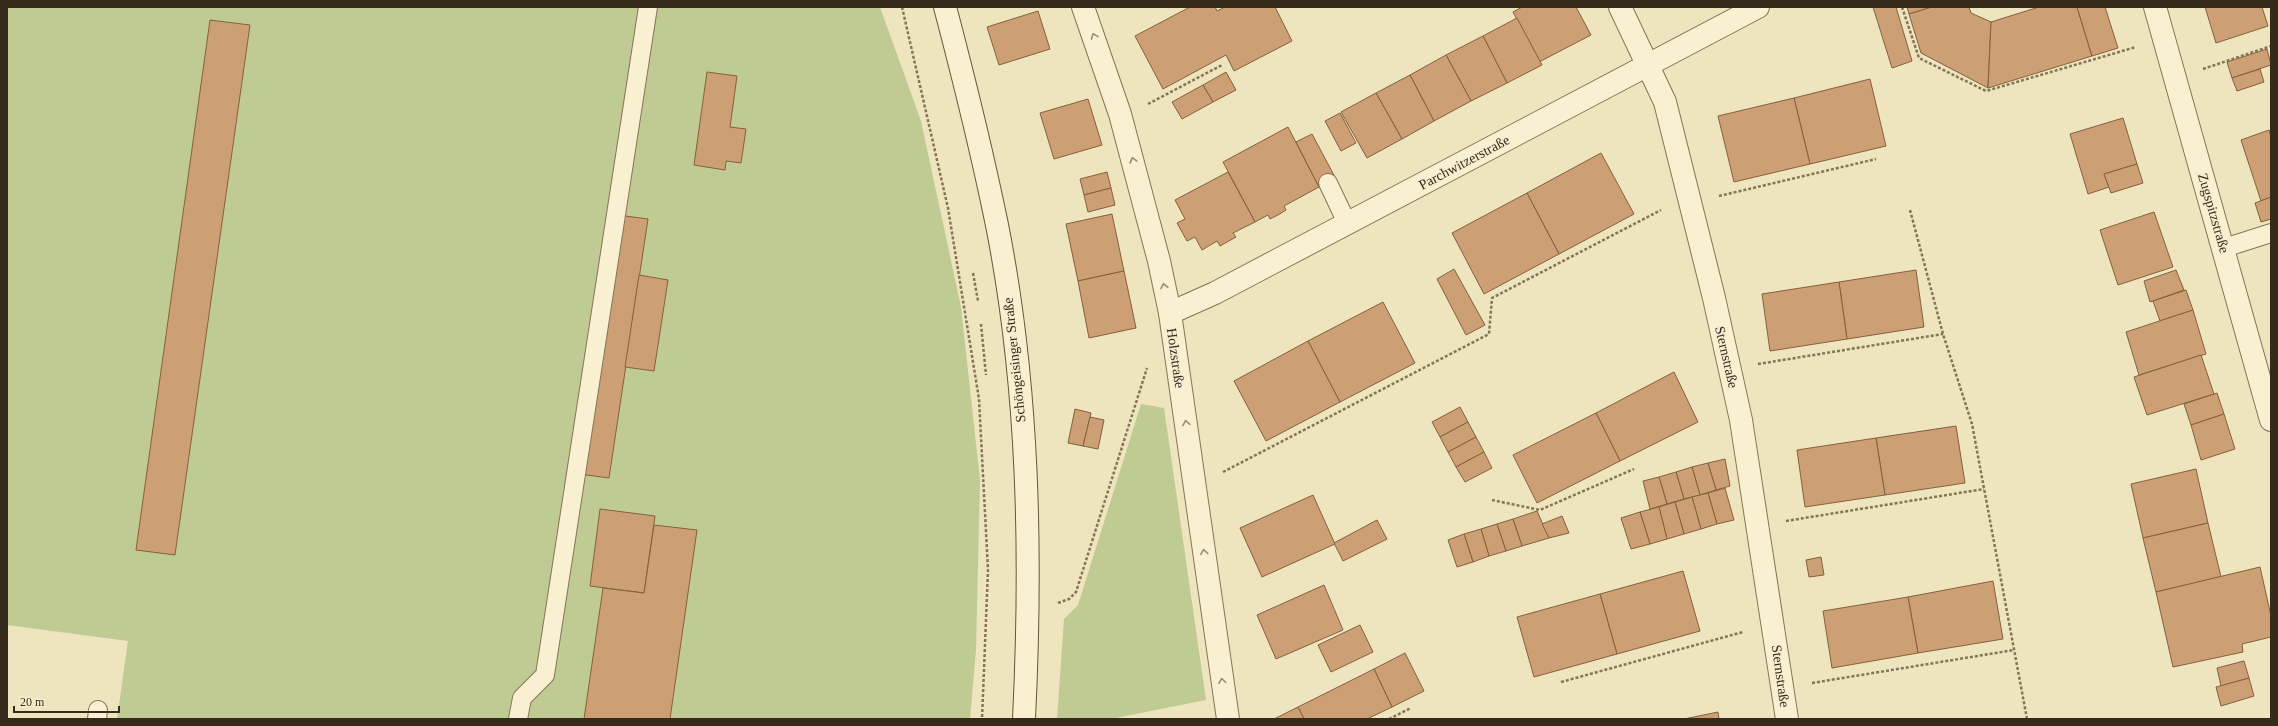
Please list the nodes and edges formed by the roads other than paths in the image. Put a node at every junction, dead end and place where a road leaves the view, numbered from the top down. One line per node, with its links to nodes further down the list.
1 (648, 7): 14 (lane)
2 (945, 7): 15 (street, Schöngeisinger Straße)
3 (1083, 7): 12 (street, Holzstraße, one-way to 3)
4 (1620, 7): 7 (street, Sternstraße)
5 (1758, 7): 7 (street, Parchwitzerstraße)
6 (2155, 7): 11 (street, Zugspitzstraße)
7 (1648, 64): 9 (street, Parchwitzerstraße); 17 (street, Sternstraße)
8 (1328, 183): 9 (lane)
9 (1347, 223): 12 (street, Parchwitzerstraße)
10 (2271, 233): 11 (lane)
11 (2224, 248): 13 (street, Zugspitzstraße)
12 (1170, 313): 16 (street, Holzstraße, one-way to 12)
13 (2271, 420)
14 (518, 719)
15 (1024, 719)
16 (1228, 719)
17 (1788, 719)

